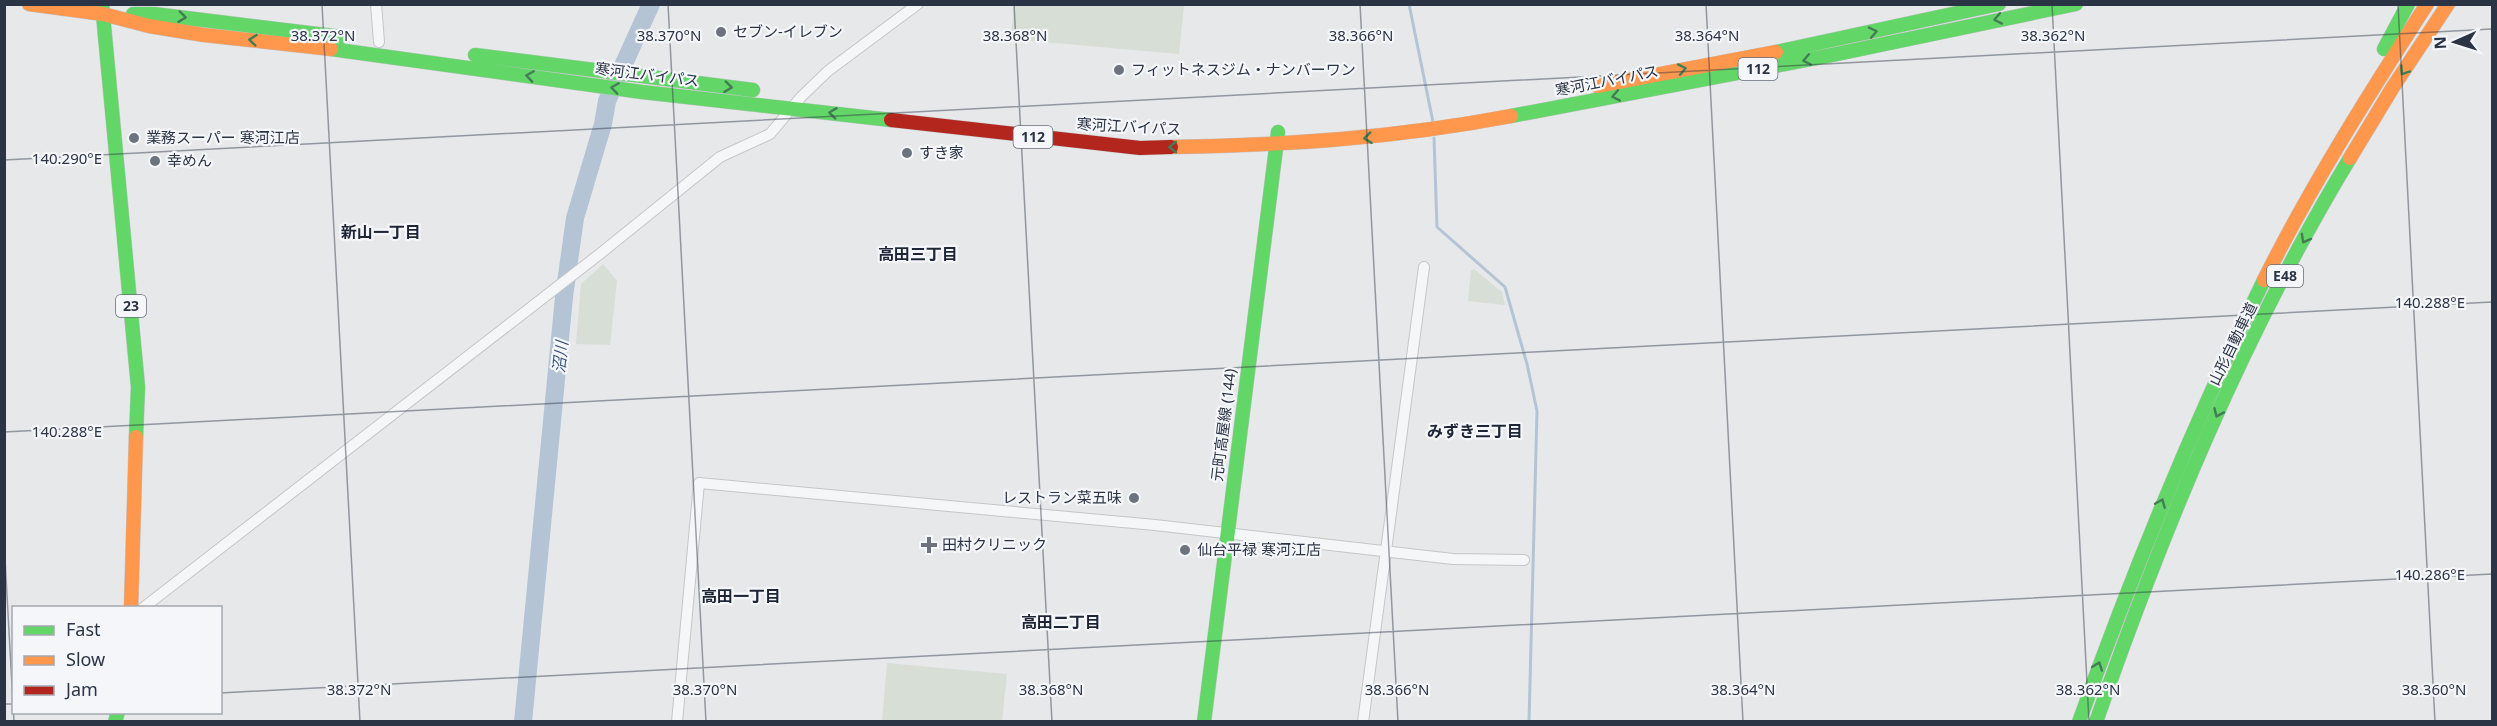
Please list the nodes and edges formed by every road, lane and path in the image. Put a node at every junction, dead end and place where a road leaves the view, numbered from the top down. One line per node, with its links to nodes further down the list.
1 (28, 4): 9 (main road, 寒河江バイパス / 112)
2 (376, 4): 10 (street)
3 (918, 4): 11 (street)
4 (1999, 4): 12 (main road, 寒河江バイパス / 112, one-way to 4)
5 (2076, 4): 12 (main road, 寒河江バイパス / 112, one-way to 12)
6 (2408, 4): 14 (main road)
7 (2427, 4): 14 (main road, 山形自動車道 / E48)
8 (2448, 4): 25 (main road, 山形自動車道 / E48, one-way to 25)
9 (103, 9): 10 (main road, 寒河江バイパス / 112, one-way to 10); 11 (main road, 寒河江バイパス / 112, one-way to 9); 19 (main road, 23)
10 (379, 42): 11 (main road, 寒河江バイパス / 112, one-way to 11)
11 (798, 102): 13 (main road, 寒河江バイパス / 112); 20 (street)
12 (1432, 124): 13 (main road, 寒河江バイパス / 112)
13 (1277, 139): 16 (main road, 元町高屋線 (144))
14 (2322, 172): 24 (main road, 山形自動車道 / E48, one-way to 14)
15 (1424, 267): 17 (street)
16 (1227, 533): 17 (street); 21 (street); 22 (main road, 元町高屋線 (144))
17 (1385, 551): 18 (street); 23 (street)
18 (1524, 560)
19 (131, 606)
20 (146, 606)
21 (677, 722)
22 (1204, 722)
23 (1364, 722)
24 (2079, 722)
25 (2096, 722)

